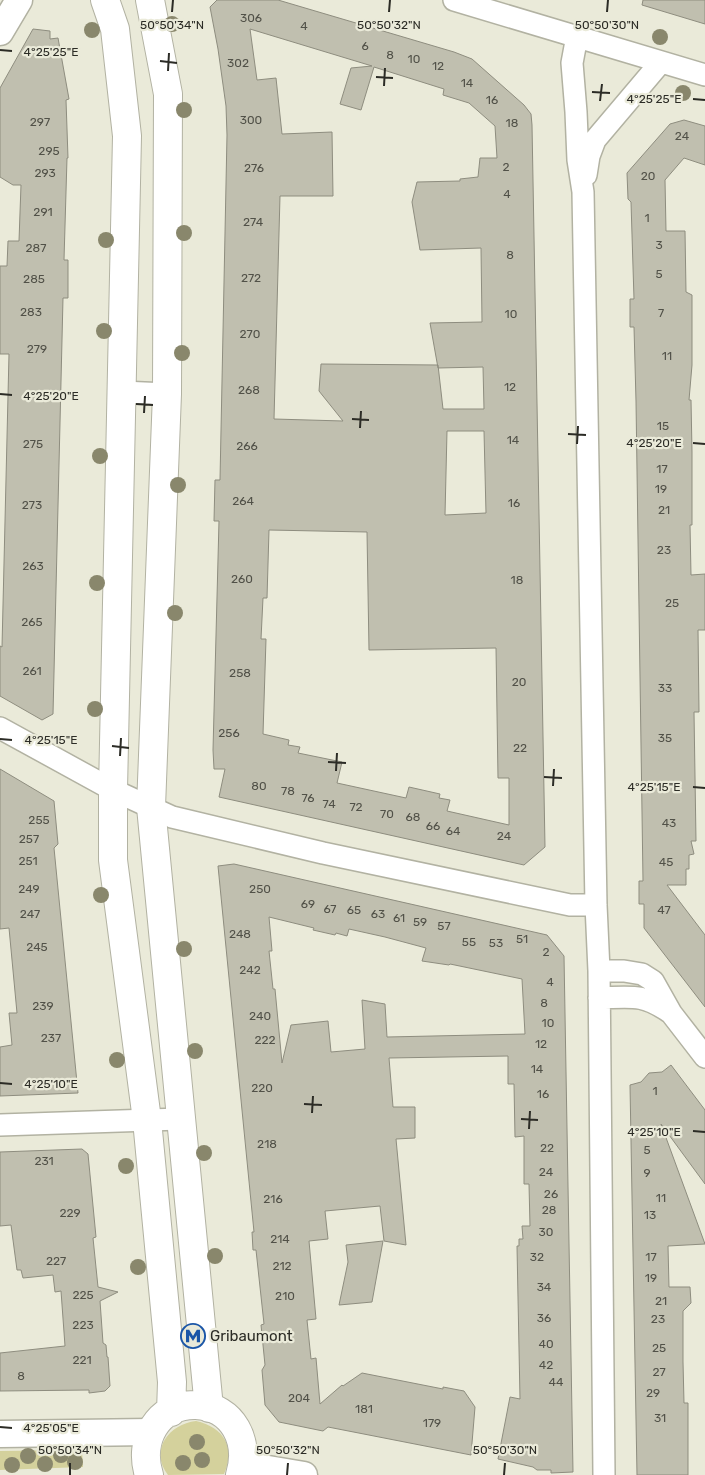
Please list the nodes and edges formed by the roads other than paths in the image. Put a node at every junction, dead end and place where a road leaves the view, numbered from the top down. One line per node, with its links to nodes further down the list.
1 (19, 0): 5 (street)
2 (105, 0): 10 (main road)
3 (150, 0): 11 (main road)
4 (458, 1): 6 (street)
5 (0, 32)
6 (577, 36): 7 (street); 9 (street)
7 (661, 62): 8 (street); 9 (street)
8 (705, 75)
9 (583, 192): 15 (street)
10 (122, 392): 11 (street); 13 (main road)
11 (167, 394): 14 (main road)
12 (0, 728): 13 (street)
13 (113, 790): 14 (street); 21 (main road)
14 (151, 807): 15 (street); 20 (main road)
15 (596, 905): 16 (street)
16 (599, 971): 17 (street); 18 (street)
17 (599, 998): 18 (street); 30 (street)
18 (671, 1013): 19 (street)
19 (705, 1058)
20 (180, 1119): 21 (street); 23 (main road)
21 (147, 1120): 22 (street); 24 (main road)
22 (0, 1125)
23 (209, 1408): 24 (main road); 27 (main road)
24 (170, 1412): 25 (main road)
25 (151, 1432): 26 (street); 28 (main road)
26 (0, 1434)
27 (242, 1470): 29 (street)
28 (149, 1475)
29 (304, 1475)
30 (604, 1475)

